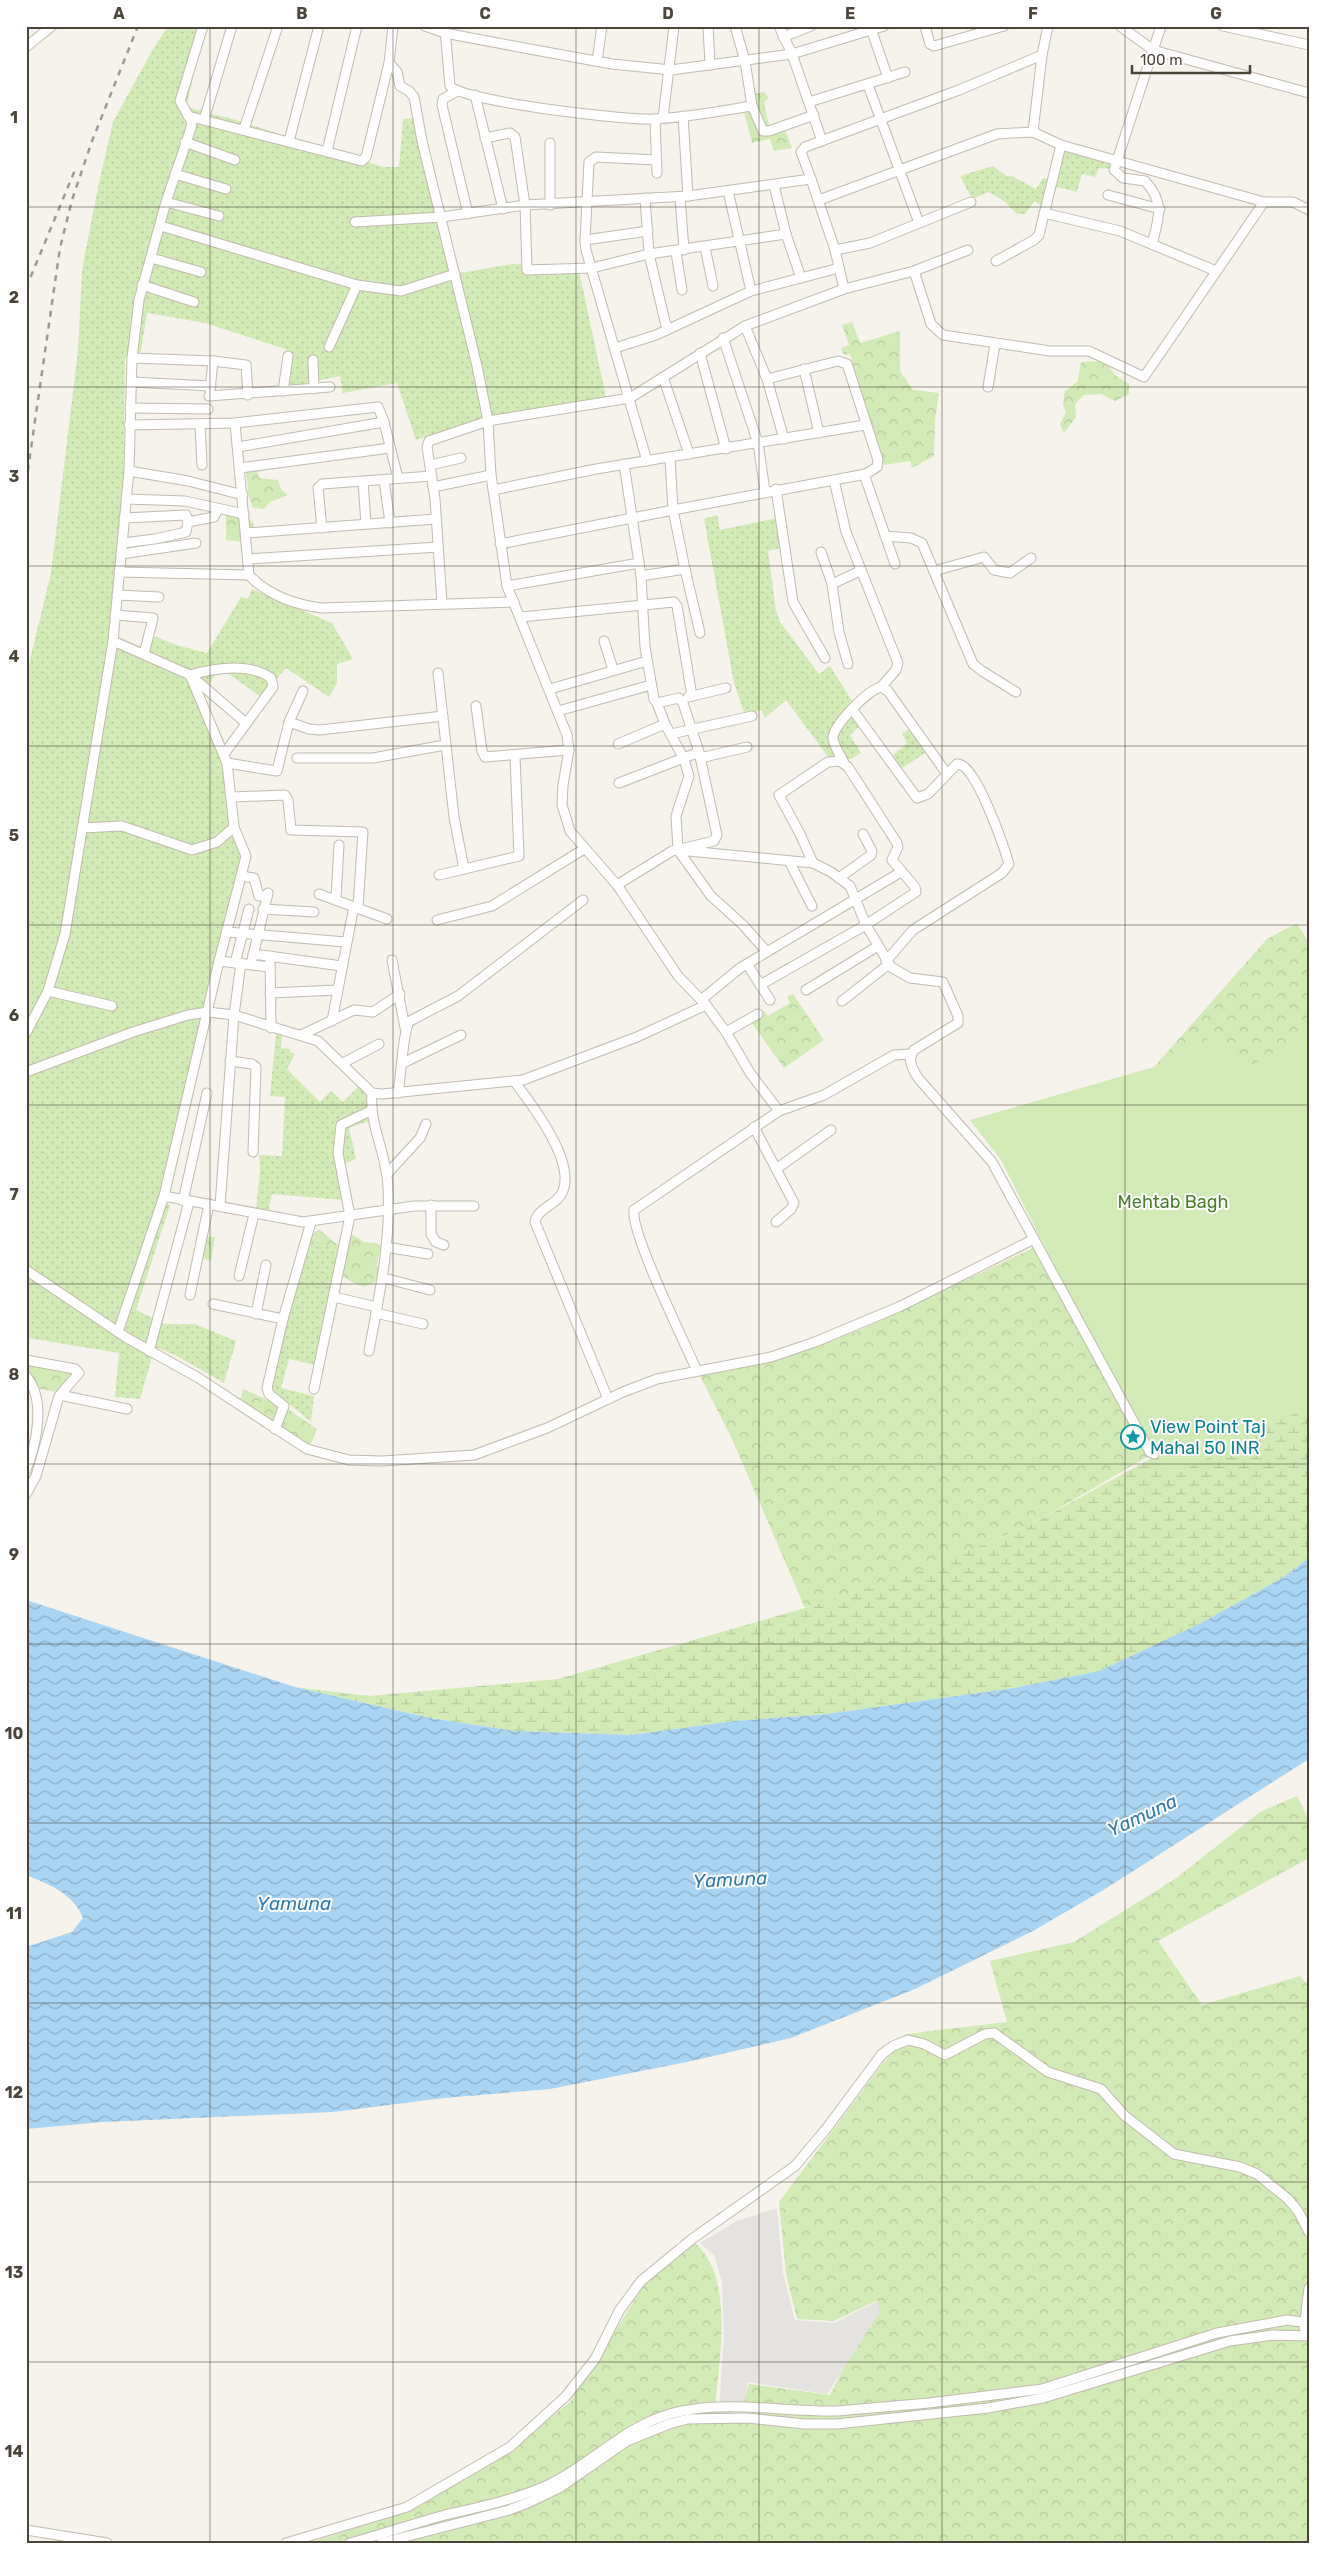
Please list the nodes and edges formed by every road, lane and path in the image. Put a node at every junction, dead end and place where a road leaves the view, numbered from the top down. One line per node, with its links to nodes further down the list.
1 (52, 26): 26 (street)
2 (203, 26): 44 (street)
3 (232, 26): 48 (street)
4 (278, 26): 49 (street)
5 (319, 26): 52 (street)
6 (357, 26): 57 (street)
7 (393, 26): 32 (street)
8 (425, 26): 23 (street)
9 (602, 26): 30 (street)
10 (674, 26): 34 (street)
11 (708, 26): 33 (street)
12 (735, 26): 31 (street)
13 (779, 26): 24 (street)
14 (811, 26): 24 (street)
15 (884, 26): 22 (street)
16 (925, 26): 17 (street)
17 (1004, 26)
18 (1048, 26): 29 (street)
19 (1120, 26): 27 (street)
20 (1161, 26): 27 (street)
21 (1223, 26): 25 (street)
22 (870, 28): 28 (street); 36 (street)
23 (445, 30): 30 (street); 38 (street)
24 (783, 37): 28 (street)
25 (1309, 45)
26 (26, 47)
27 (1153, 50): 39 (street); 60 (street)
28 (792, 54): 31 (street); 41 (street)
29 (1042, 55): 47 (street); 50 (street)
30 (597, 61): 34 (street)
31 (745, 61): 33 (street); 42 (street)
32 (389, 63): 57 (street); 84 (street)
33 (710, 65): 34 (street)
34 (671, 70): 46 (street)
35 (905, 72): 36 (street)
36 (888, 78): 37 (street)
37 (868, 85): 41 (street); 47 (street)
38 (457, 91): 40 (street); 82 (street)
39 (1309, 93)
40 (475, 95): 46 (street); 51 (street)
41 (809, 102): 43 (street)
42 (752, 106): 43 (street); 45 (street)
43 (814, 115): 53 (street)
44 (188, 116): 48 (street); 54 (street)
45 (683, 116): 46 (street); 69 (street)
46 (659, 119): 59 (street)
47 (882, 119): 53 (street); 61 (street)
48 (204, 120): 49 (street)
49 (244, 129): 52 (street)
50 (1033, 132): 56 (street); 61 (street)
51 (485, 138): 76 (street); 78 (street)
52 (289, 141): 57 (street)
53 (822, 141): 64 (street)
54 (185, 142): 58 (street); 63 (street)
55 (550, 143): 77 (street)
56 (1061, 145): 60 (street); 81 (street)
57 (328, 151)
58 (235, 160)
59 (656, 160): 62 (street); 72 (street)
60 (1117, 160): 75 (street); 79 (street)
61 (899, 171): 71 (street); 86 (street)
62 (657, 173)
63 (175, 174): 66 (street); 73 (street)
64 (811, 179): 65 (street); 71 (street)
65 (774, 185): 67 (street); 89 (street)
66 (226, 189)
67 (728, 191): 69 (street); 91 (street)
68 (1108, 195): 79 (street)
69 (684, 196): 70 (street); 96 (street)
70 (645, 198): 72 (street); 88 (street)
71 (819, 200): 94 (street)
72 (588, 201): 77 (street); 90 (street)
73 (166, 202): 83 (street); 87 (street)
74 (971, 202): 86 (street)
75 (1264, 202): 80 (street); 104 (street)
76 (525, 205): 77 (street); 78 (street); 100 (street)
77 (550, 205)
78 (503, 209): 82 (street)
79 (1160, 209): 92 (street)
80 (1309, 210)
81 (1044, 213): 92 (street); 99 (street)
82 (468, 214): 84 (street)
83 (218, 216)
84 (442, 217): 85 (street); 105 (street)
85 (355, 222)
86 (919, 223): 94 (street)
87 (161, 226): 98 (street); 108 (street)
88 (648, 231): 90 (street); 97 (street)
89 (786, 234): 91 (street); 106 (street)
90 (585, 240): 100 (street)
91 (739, 242): 93 (street); 112 (street)
92 (1152, 244): 104 (street)
93 (706, 247): 96 (street); 109 (street)
94 (835, 250): 101 (street)
95 (968, 250): 102 (street)
96 (680, 251): 97 (street); 111 (street)
97 (649, 254): 100 (street); 115 (street)
98 (152, 258): 103 (street); 107 (street)
99 (996, 262)
100 (592, 268): 119 (street)
101 (839, 268): 106 (street); 110 (street)
102 (914, 271): 110 (street); 117 (street)
103 (201, 272)
104 (1216, 272): 117 (street)
105 (455, 274): 108 (street); 139 (street)
106 (801, 278): 112 (street)
107 (142, 285): 113 (street); 122 (street)
108 (357, 285): 118 (street)
109 (713, 286)
110 (844, 288): 114 (street)
111 (682, 290)
112 (751, 291): 115 (street)
113 (194, 302)
114 (745, 326): 116 (street); 127 (street)
115 (667, 330): 119 (street)
116 (723, 338): 120 (street); 147 (street)
117 (995, 344): 131 (street)
118 (329, 346)
119 (615, 348): 136 (street)
120 (700, 352): 126 (street); 150 (street)
121 (288, 356): 133 (street)
122 (132, 358): 124 (street); 128 (street)
123 (314, 360): 132 (street)
124 (213, 361): 129 (street); 134 (street)
125 (804, 369): 127 (street); 144 (street); 145 (street)
126 (663, 377): 136 (street); 151 (street)
127 (767, 379): 146 (street)
128 (132, 382): 129 (street); 137 (street)
129 (211, 386): 135 (street)
130 (330, 387): 132 (street)
131 (988, 387)
132 (314, 389): 133 (street)
133 (283, 391): 134 (street)
134 (248, 394): 135 (street)
135 (209, 396): 138 (street)
136 (630, 398): 139 (street); 154 (street)
137 (130, 408): 138 (street); 142 (street)
138 (208, 409): 143 (street)
139 (488, 420): 157 (street); 161 (street)
140 (384, 422): 141 (street); 148 (street); 149 (street)
141 (235, 423): 143 (street); 148 (street)
142 (129, 425): 143 (street); 159 (street)
143 (203, 425): 156 (street)
144 (865, 425): 145 (street); 160 (street)
145 (819, 433): 146 (street)
146 (784, 439): 147 (street)
147 (758, 443): 150 (street); 170 (street)
148 (238, 448): 158 (street)
149 (390, 448): 158 (street); 163 (street)
150 (726, 449): 151 (street)
151 (688, 454): 153 (street)
152 (461, 458): 157 (street)
153 (670, 458): 154 (street); 174 (street)
154 (647, 460): 155 (street)
155 (624, 464): 169 (street); 176 (street)
156 (202, 465)
157 (430, 465): 162 (street)
158 (240, 468): 171 (street)
159 (129, 470): 171 (street); 172 (street)
160 (864, 474): 165 (street); 184 (street)
161 (491, 475): 167 (street); 169 (street)
162 (432, 476): 163 (street); 167 (street)
163 (398, 478): 164 (street)
164 (384, 480): 166 (street); 180 (street)
165 (834, 480): 168 (street); 196 (street)
166 (363, 482): 181 (street); 182 (street)
167 (433, 488): 178 (street)
168 (776, 489): 170 (street); 214 (street)
169 (493, 490): 187 (street)
170 (765, 491): 174 (street)
171 (242, 495): 175 (street)
172 (126, 499): 173 (street); 177 (street)
173 (218, 509): 175 (street); 179 (street)
174 (674, 510): 176 (street); 195 (street)
175 (244, 514): 183 (street)
176 (632, 517): 187 (street); 193 (street)
177 (124, 518): 179 (street); 185 (street)
178 (436, 519): 180 (street); 188 (street)
179 (188, 522): 185 (street)
180 (390, 523): 181 (street)
181 (366, 524): 182 (street)
182 (322, 528): 183 (street)
183 (246, 533): 192 (street)
184 (885, 536): 194 (street); 197 (street)
185 (123, 543): 190 (street)
186 (196, 543): 190 (street)
187 (500, 544): 202 (street)
188 (438, 547): 192 (street); 206 (street)
189 (821, 552): 201 (street)
190 (121, 554): 198 (street)
191 (1031, 558): 197 (street)
192 (248, 559): 199 (street)
193 (639, 563): 200 (street); 202 (street)
194 (894, 564)
195 (685, 569): 200 (street); 210 (street)
196 (860, 571): 201 (street); 221 (street)
197 (934, 571): 225 (street)
198 (120, 572): 199 (street); 203 (street)
199 (249, 575): 206 (street)
200 (641, 576): 207 (street)
201 (832, 584): 216 (street)
202 (507, 586): 205 (street)
203 (117, 595): 204 (street); 208 (street)
204 (158, 597)
205 (514, 602): 206 (street); 209 (street)
206 (442, 603)
207 (643, 606): 209 (street); 215 (street); 226 (street)
208 (116, 615): 212 (street); 213 (street)
209 (521, 617): 223 (street)
210 (700, 633)
211 (604, 641): 217 (street)
212 (113, 642): 213 (street); 253 (street)
213 (144, 654): 219 (street)
214 (825, 658)
215 (647, 661): 217 (street); 220 (street)
216 (848, 664)
217 (613, 669): 223 (street)
218 (438, 673): 232 (street)
219 (190, 675): 235 (street); 235 (street); 247 (street)
220 (651, 685): 228 (street); 231 (street)
221 (881, 687): 230 (street); 249 (street)
222 (726, 688): 226 (street)
223 (550, 689): 231 (street)
224 (303, 691): 234 (street)
225 (1016, 692)
226 (692, 696): 227 (street)
227 (681, 699): 228 (street); 237 (street)
228 (657, 704): 236 (street)
229 (476, 706): 244 (street)
230 (852, 709): 248 (street); 249 (street)
231 (558, 711): 242 (street)
232 (443, 716): 234 (street); 240 (street)
233 (752, 716): 237 (street)
234 (289, 722): 247 (street)
235 (246, 723): 247 (street)
236 (665, 724): 238 (street); 239 (street)
237 (692, 730): 238 (street); 243 (street)
238 (671, 734): 246 (street)
239 (618, 744)
240 (445, 745): 245 (street); 260 (street)
241 (747, 747): 243 (street)
242 (569, 750): 244 (street); 256 (street)
243 (699, 755): 246 (street); 257 (street)
244 (515, 756): 260 (street)
245 (297, 758)
246 (684, 758): 250 (street); 257 (street)
247 (226, 759): 251 (street)
248 (844, 763): 259 (street); 261 (street)
249 (947, 774): 288 (street)
250 (619, 783)
251 (232, 797): 252 (street); 270 (street)
252 (234, 827): 253 (street); 263 (street)
253 (82, 828): 297 (street)
254 (863, 834): 264 (street)
255 (339, 845): 267 (street)
256 (584, 849): 265 (street); 276 (street)
257 (678, 850): 258 (street); 265 (street); 283 (street)
258 (789, 861): 259 (street); 271 (street)
259 (813, 863): 264 (street)
260 (464, 869): 262 (street)
261 (901, 872): 268 (street); 277 (street)
262 (439, 875)
263 (241, 876): 273 (street); 278 (street)
264 (839, 878): 268 (street)
265 (617, 885): 302 (street)
266 (319, 894): 267 (street)
267 (336, 899): 270 (street)
268 (857, 899): 277 (street); 283 (street)
269 (583, 900): 309 (street)
270 (356, 906): 275 (street); 281 (street)
271 (812, 906)
272 (249, 909): 279 (street)
273 (263, 909): 274 (street); 280 (street)
274 (314, 912)
275 (387, 919)
276 (437, 920)
277 (866, 925): 282 (street); 294 (street)
278 (227, 932): 279 (street); 287 (street)
279 (243, 933): 280 (street); 289 (street)
280 (258, 934): 281 (street); 284 (street)
281 (346, 942): 292 (street)
282 (878, 946): 288 (street); 296 (street)
283 (767, 952): 291 (street)
284 (253, 954): 285 (street); 290 (street)
285 (270, 956): 292 (street); 293 (street)
286 (392, 960): 299 (street)
287 (219, 961): 289 (street); 304 (street)
288 (888, 962): 301 (street); 315 (street)
289 (238, 963): 290 (street); 306 (street)
290 (251, 964): 293 (street)
291 (747, 964): 294 (street); 302 (street)
292 (342, 966): 295 (street)
293 (270, 968): 298 (street)
294 (760, 985): 300 (street)
295 (337, 990): 298 (street); 307 (street)
296 (806, 990)
297 (48, 991): 303 (street); 311 (street)
298 (270, 993): 308 (street)
299 (400, 994): 307 (street); 309 (street)
300 (770, 1000)
301 (842, 1001)
302 (704, 1002): 310 (street); 320 (street)
303 (112, 1006)
304 (208, 1012): 306 (street); 319 (street); 332 (street)
305 (758, 1014): 310 (street)
306 (234, 1015): 308 (street); 316 (street)
307 (332, 1021): 312 (street)
308 (271, 1028): 312 (street)
309 (405, 1028): 318 (street)
310 (726, 1032): 324 (street)
311 (26, 1033)
312 (301, 1035): 317 (street)
313 (461, 1035): 318 (street)
314 (379, 1044): 317 (street)
315 (911, 1054): 324 (street); 343 (street)
316 (230, 1061): 329 (street); 336 (street)
317 (343, 1063): 322 (street)
318 (403, 1063): 323 (street)
319 (26, 1072)
320 (514, 1081): 323 (street); 367 (street)
321 (207, 1093): 333 (street)
322 (372, 1093): 323 (street); 325 (street)
323 (398, 1093)
324 (780, 1110): 327 (street)
325 (370, 1111): 331 (street); 340 (street)
326 (426, 1124): 331 (street)
327 (754, 1126): 330 (street); 363 (street)
328 (831, 1130): 330 (street)
329 (253, 1152)
330 (776, 1169): 342 (street)
331 (387, 1174): 338 (street)
332 (164, 1196): 333 (street); 359 (street)
333 (186, 1201): 334 (street); 360 (street)
334 (209, 1204): 336 (street); 352 (street)
335 (431, 1205): 337 (street); 338 (street); 344 (street)
336 (220, 1206): 339 (street)
337 (474, 1206)
338 (388, 1210): 340 (street); 345 (street)
339 (254, 1214): 341 (street); 349 (street)
340 (350, 1216): 341 (street); 353 (street)
341 (311, 1222): 357 (street)
342 (776, 1222)
343 (1034, 1239): 363 (street); 370 (street)
344 (444, 1244)
345 (386, 1247): 346 (street); 350 (street)
346 (428, 1254)
347 (266, 1265): 356 (street)
348 (26, 1270): 359 (street)
349 (240, 1276)
350 (384, 1278): 351 (street); 355 (street)
351 (430, 1290)
352 (190, 1295)
353 (334, 1297): 355 (street); 365 (street)
354 (213, 1304): 356 (street)
355 (377, 1310): 358 (street); 361 (street)
356 (256, 1314): 357 (street)
357 (283, 1319): 369 (street)
358 (423, 1324)
359 (118, 1332): 360 (street)
360 (149, 1351): 369 (street)
361 (368, 1351)
362 (26, 1360): 366 (street)
363 (697, 1371): 367 (street)
364 (26, 1376): 371 (street)
365 (314, 1389)
366 (60, 1395): 368 (street); 372 (street)
367 (608, 1399): 369 (street)
368 (127, 1410)
369 (275, 1429)
370 (1154, 1454)
371 (26, 1470)
372 (26, 1494)
373 (1309, 2232): 379 (street)
374 (1309, 2288): 375 (street)
375 (1306, 2322): 376 (street); 380 (street)
376 (1306, 2335): 381 (street)
377 (26, 2530): 378 (street)
378 (107, 2543)
379 (286, 2543)
380 (350, 2543)
381 (381, 2543)

